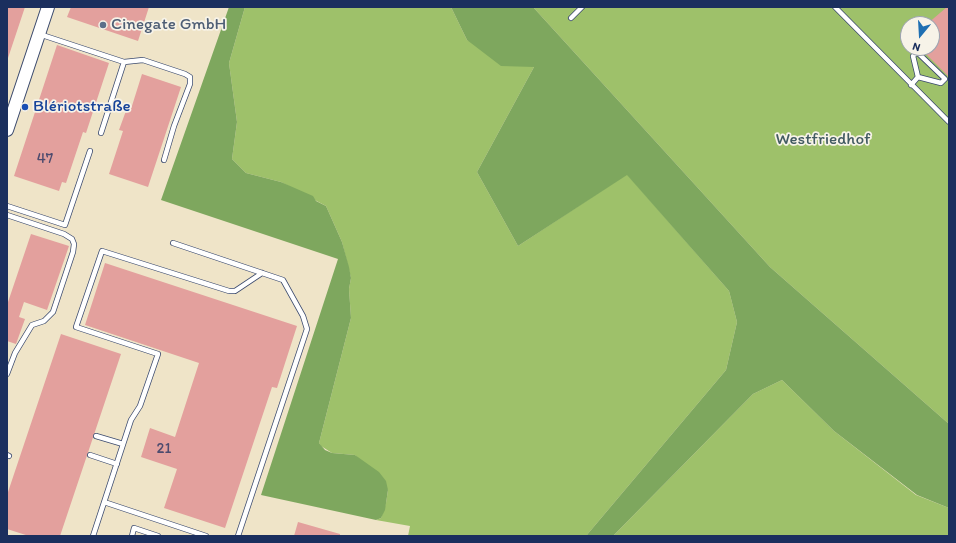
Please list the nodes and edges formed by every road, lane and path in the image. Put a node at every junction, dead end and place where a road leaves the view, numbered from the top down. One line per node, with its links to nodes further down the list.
1 (48, 7): 5 (street)
2 (582, 7): 4 (lane)
3 (835, 7): 8 (lane)
4 (571, 18)
5 (39, 34): 6 (lane); 10 (street)
6 (124, 62): 11 (lane); 13 (lane)
7 (918, 77): 7 (lane); 8 (lane)
8 (910, 85): 9 (lane)
9 (949, 122)
10 (7, 130)
11 (100, 133)
12 (90, 151): 14 (lane)
13 (164, 160)
14 (7, 206)
15 (7, 215): 18 (lane)
16 (173, 243): 17 (lane)
17 (262, 273): 20 (lane); 28 (lane)
18 (7, 374)
19 (96, 436): 20 (lane)
20 (123, 444): 22 (lane)
21 (90, 455): 22 (lane)
22 (117, 464): 23 (lane)
23 (104, 502): 24 (lane); 27 (lane)
24 (93, 536)
25 (132, 536): 26 (lane)
26 (158, 536)
27 (206, 536)
28 (238, 536)

